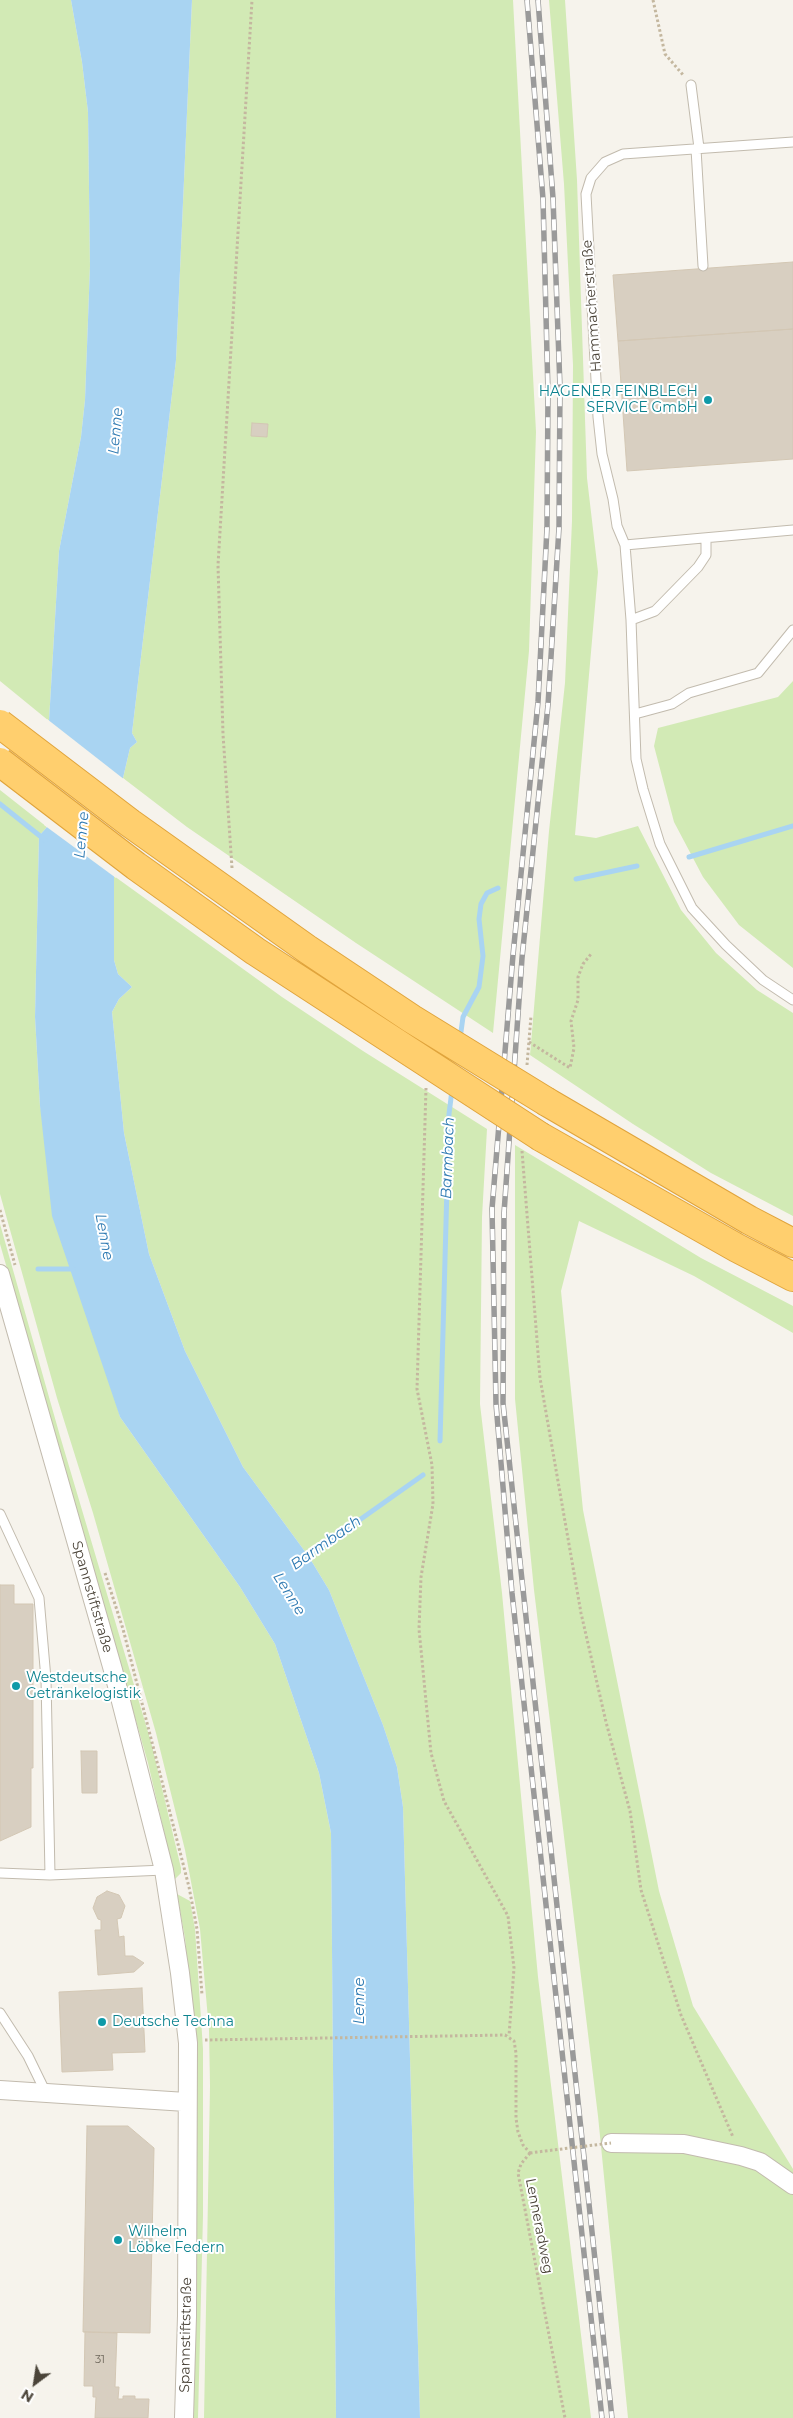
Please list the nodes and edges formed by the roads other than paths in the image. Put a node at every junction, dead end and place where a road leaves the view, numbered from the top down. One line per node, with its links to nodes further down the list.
1 (691, 85): 3 (lane)
2 (793, 142): 3 (lane, Hammacherstraße)
3 (698, 148): 4 (lane); 7 (lane, Hammacherstraße)
4 (703, 266)
5 (793, 530): 6 (lane)
6 (706, 538): 7 (lane); 8 (lane)
7 (625, 546): 8 (lane, Hammacherstraße)
8 (631, 620): 10 (lane, Hammacherstraße)
9 (793, 630): 10 (lane)
10 (634, 714): 13 (lane, Hammacherstraße)
11 (0, 724): 14 (highway, bridge)
12 (0, 762): 16 (highway, bridge)
13 (793, 1000)
14 (793, 1243)
15 (0, 1274): 18 (street, Spannstiftstraße)
16 (793, 1278)
17 (0, 1514): 20 (lane)
18 (164, 1870): 20 (lane); 24 (street, Spannstiftstraße)
19 (0, 1873): 20 (lane)
20 (50, 1875)
21 (0, 2013): 23 (lane)
22 (0, 2090): 23 (street)
23 (46, 2093): 24 (street)
24 (186, 2102): 27 (street, Spannstiftstraße)
25 (611, 2143): 26 (street)
26 (793, 2185)
27 (184, 2418)

